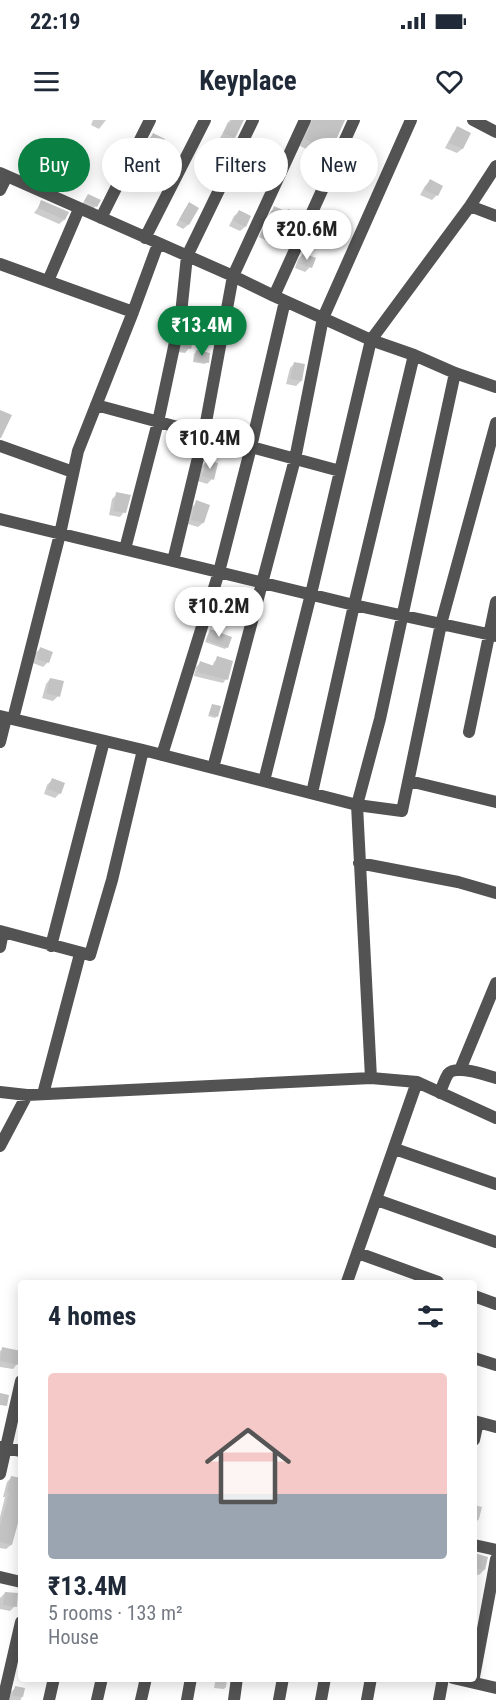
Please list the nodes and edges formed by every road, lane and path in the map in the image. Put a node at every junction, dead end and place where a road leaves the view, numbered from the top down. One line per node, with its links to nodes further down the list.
1 (150, 120): 15 (street)
2 (205, 120): 16 (street)
3 (253, 120): 18 (street)
4 (305, 120): 20 (street)
5 (354, 120): 22 (street)
6 (411, 120): 24 (street)
7 (479, 121): 8 (street)
8 (496, 132)
9 (496, 166): 12 (street)
10 (4, 175): 11 (street); 13 (street)
11 (0, 190)
12 (470, 206): 14 (street); 25 (street)
13 (80, 209): 15 (street); 21 (street)
14 (496, 216)
15 (101, 218): 16 (street)
16 (145, 238): 17 (street)
17 (158, 244): 18 (street); 23 (street)
18 (187, 256): 20 (street); 30 (street)
19 (1, 266): 21 (street)
20 (232, 276): 22 (street); 32 (street)
21 (48, 281): 23 (street)
22 (280, 299): 24 (street); 34 (street)
23 (133, 312): 29 (street)
24 (323, 318): 25 (street); 35 (street)
25 (371, 340): 26 (street); 36 (street)
26 (414, 355): 27 (street); 46 (street)
27 (455, 373): 28 (street); 47 (street)
28 (496, 387)
29 (96, 405): 30 (street); 37 (street)
30 (159, 422): 32 (street); 40 (street)
31 (496, 423): 48 (street)
32 (204, 433): 34 (street); 41 (street)
33 (0, 446): 37 (street)
34 (251, 447): 35 (street); 42 (street)
35 (295, 459): 36 (street); 43 (street)
36 (340, 471): 44 (street)
37 (73, 472): 39 (street)
38 (0, 519): 39 (street)
39 (60, 534): 40 (street); 50 (street)
40 (125, 549): 41 (street)
41 (173, 561): 42 (street)
42 (219, 572): 43 (street); 55 (street)
43 (262, 582): 44 (street); 56 (street)
44 (311, 594): 46 (street); 57 (street)
45 (496, 602): 49 (street)
46 (354, 604): 47 (street); 59 (street)
47 (402, 615): 48 (street); 61 (street)
48 (441, 624): 49 (street); 58 (street)
49 (492, 635): 51 (street)
50 (7, 718): 52 (street); 53 (street)
51 (469, 732)
52 (104, 741): 54 (street); 65 (street)
53 (0, 742)
54 (143, 750): 55 (street); 67 (street)
55 (162, 755): 56 (street)
56 (213, 768): 57 (street)
57 (264, 781): 59 (street)
58 (409, 781): 60 (street); 61 (street)
59 (312, 793): 61 (street)
60 (496, 802)
61 (357, 805): 62 (street)
62 (359, 863): 63 (street); 70 (street)
63 (496, 893)
64 (2, 932): 65 (street); 66 (street)
65 (51, 946): 67 (street)
66 (0, 947)
67 (80, 954): 75 (street)
68 (496, 983): 69 (street)
69 (460, 1070): 71 (street); 74 (street)
70 (371, 1078): 72 (street); 75 (street)
71 (496, 1078)
72 (417, 1082): 74 (street); 79 (street)
73 (0, 1092): 76 (street)
74 (440, 1093): 77 (street)
75 (43, 1094): 76 (street)
76 (27, 1095): 78 (street)
77 (496, 1118)
78 (0, 1146)
79 (395, 1149): 80 (street); 81 (street)
80 (496, 1184)
81 (377, 1200): 82 (street); 83 (street)
82 (496, 1242)
83 (358, 1253): 84 (street); 85 (street)
84 (348, 1280)
85 (432, 1280)
86 (477, 1297): 87 (street)
87 (496, 1304)
88 (477, 1359): 89 (street)
89 (496, 1365)
90 (18, 1392): 93 (street)
91 (477, 1421): 92 (street)
92 (496, 1427)
93 (2, 1447): 94 (street); 95 (street)
94 (18, 1450)
95 (0, 1474)
96 (477, 1546): 97 (street)
97 (496, 1550)
98 (496, 1559): 102 (street)
99 (0, 1577): 100 (street)
100 (18, 1581)
101 (18, 1635): 114 (street)
102 (477, 1663)
103 (477, 1680): 113 (street)
104 (53, 1682): 115 (street)
105 (101, 1682): 116 (street)
106 (145, 1682): 117 (street)
107 (190, 1682): 118 (street)
108 (236, 1682): 119 (street)
109 (282, 1682): 120 (street)
110 (324, 1682): 121 (street)
111 (370, 1682): 122 (street)
112 (442, 1682): 123 (street)
113 (496, 1688)
114 (3, 1700)
115 (50, 1700)
116 (97, 1700)
117 (141, 1700)
118 (187, 1700)
119 (234, 1700)
120 (279, 1700)
121 (321, 1700)
122 (367, 1700)
123 (439, 1700)

